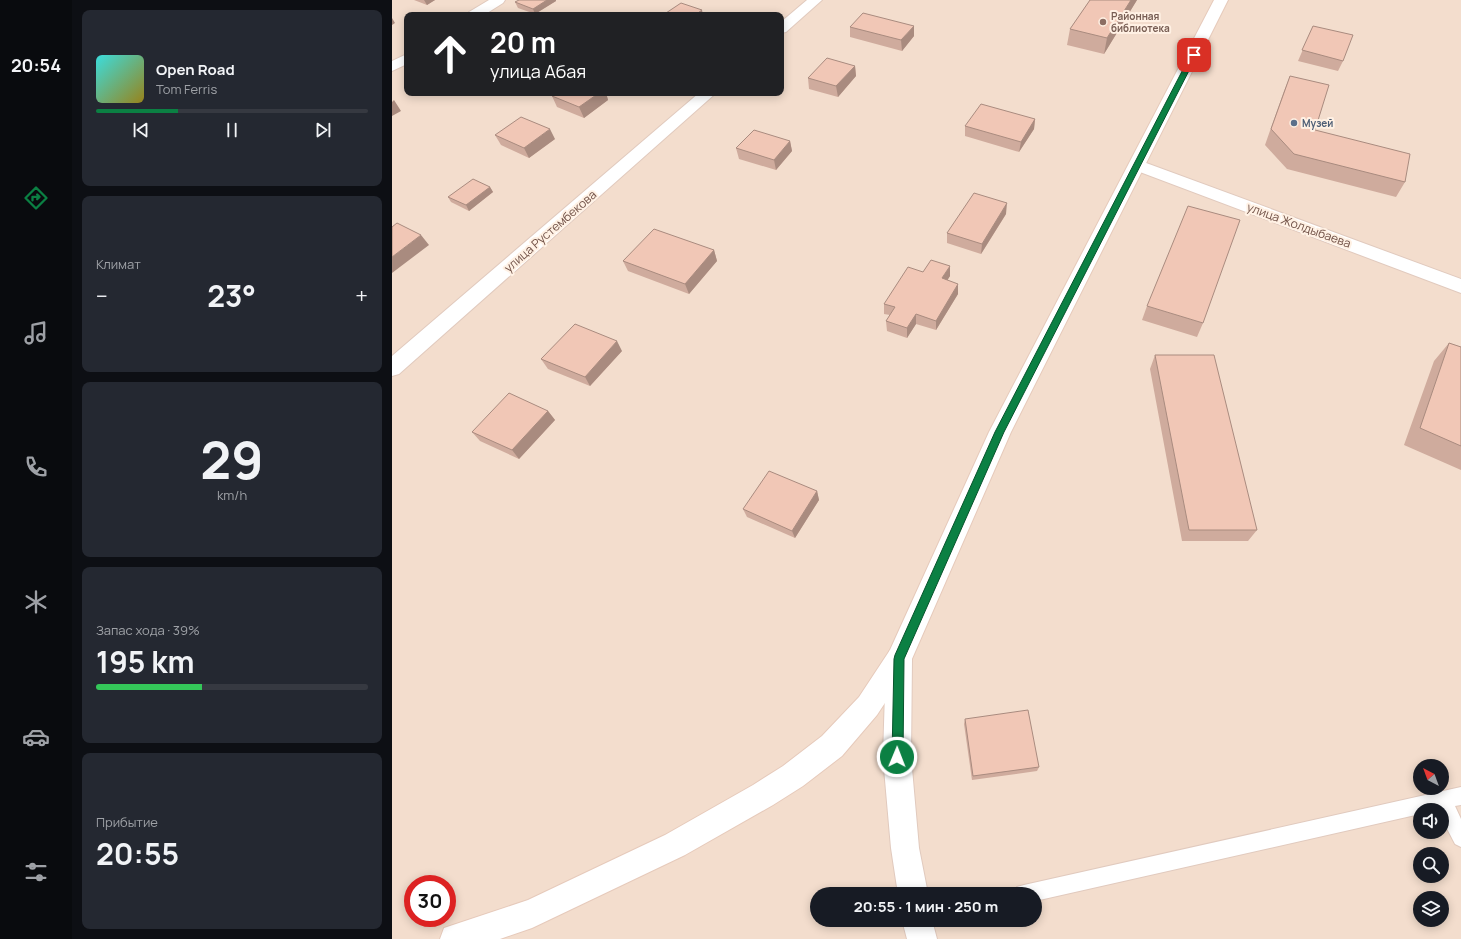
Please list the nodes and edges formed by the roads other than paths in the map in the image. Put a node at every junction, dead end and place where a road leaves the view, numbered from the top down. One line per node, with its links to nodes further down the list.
1 (498, 0): 4 (street)
2 (815, 0): 5 (street)
3 (1221, 0): 9 (street)
4 (479, 12)
5 (784, 26)
6 (404, 60): 7 (street)
7 (392, 67)
8 (705, 96): 11 (street, улица Рустембекова)
9 (1138, 165): 10 (street, улица Жолдыбаева); 12 (street)
10 (1461, 286)
11 (392, 368)
12 (899, 659): 16 (street); 19 (street)
13 (1461, 796): 14 (lane)
14 (1442, 800): 15 (lane); 17 (lane)
15 (1461, 838)
16 (912, 887)
17 (1042, 890)
18 (919, 927): 20 (street)
19 (455, 939)
20 (922, 939)

